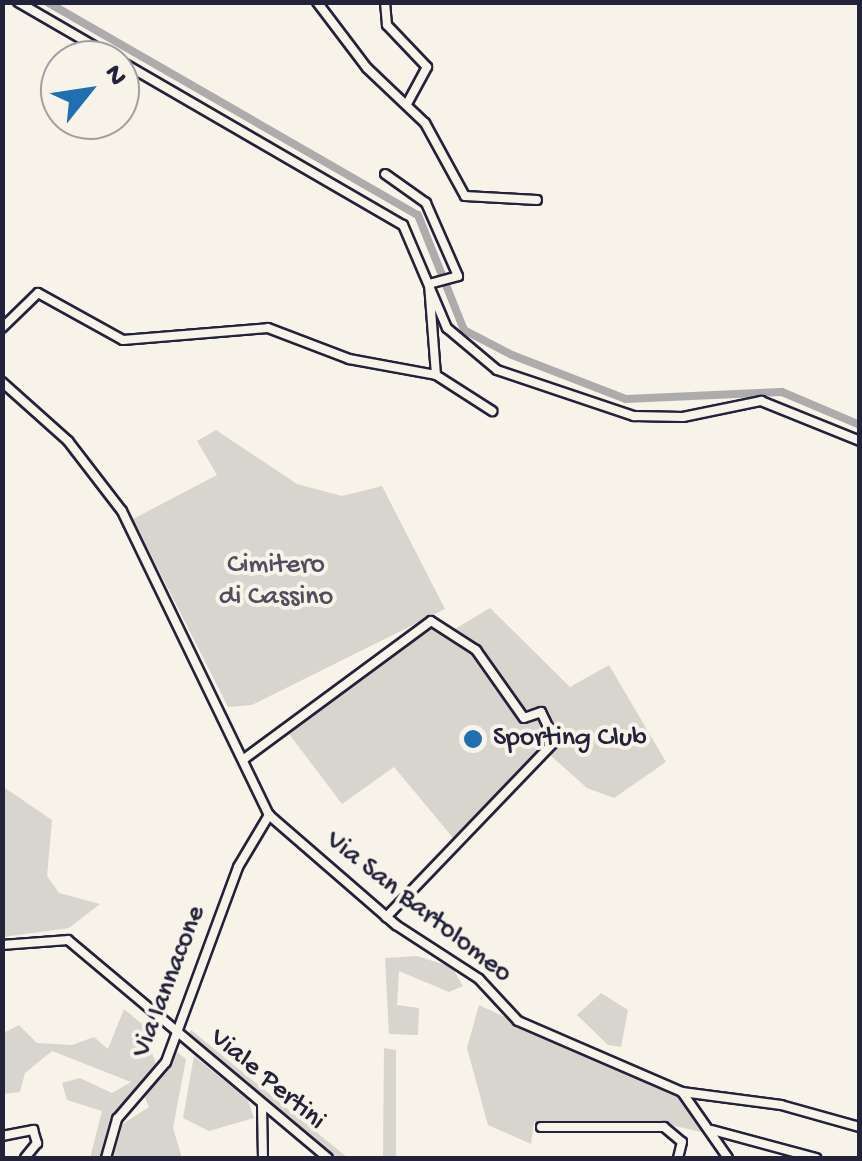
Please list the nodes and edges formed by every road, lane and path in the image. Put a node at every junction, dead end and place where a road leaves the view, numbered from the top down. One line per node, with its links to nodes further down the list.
1 (18, 2): 7 (street)
2 (317, 2): 4 (street)
3 (385, 2): 4 (street)
4 (407, 104): 6 (street)
5 (385, 174): 7 (street)
6 (537, 200)
7 (429, 284): 9 (street); 12 (street)
8 (2, 328): 9 (street)
9 (436, 375): 11 (street)
10 (2, 382): 13 (street, Via San Bartolomeo)
11 (492, 411)
12 (860, 441)
13 (244, 760): 14 (street, Via San Bartolomeo); 15 (street)
14 (270, 814): 15 (street, Via San Bartolomeo); 17 (street, Via Iannacone)
15 (386, 917): 18 (street, Via San Bartolomeo)
16 (2, 944): 17 (street, Viale Pertini)
17 (178, 1035): 19 (street, Viale Pertini); 25 (street, Via Iannacone)
18 (682, 1092): 21 (street, Via San Bartolomeo); 22 (street)
19 (262, 1106): 26 (street); 27 (street, Viale Pertini)
20 (542, 1127): 28 (street)
21 (860, 1127)
22 (712, 1130): 29 (street); 30 (street)
23 (2, 1136): 24 (street)
24 (25, 1158)
25 (106, 1158)
26 (263, 1158)
27 (328, 1158)
28 (678, 1158)
29 (728, 1158)
30 (816, 1158)

